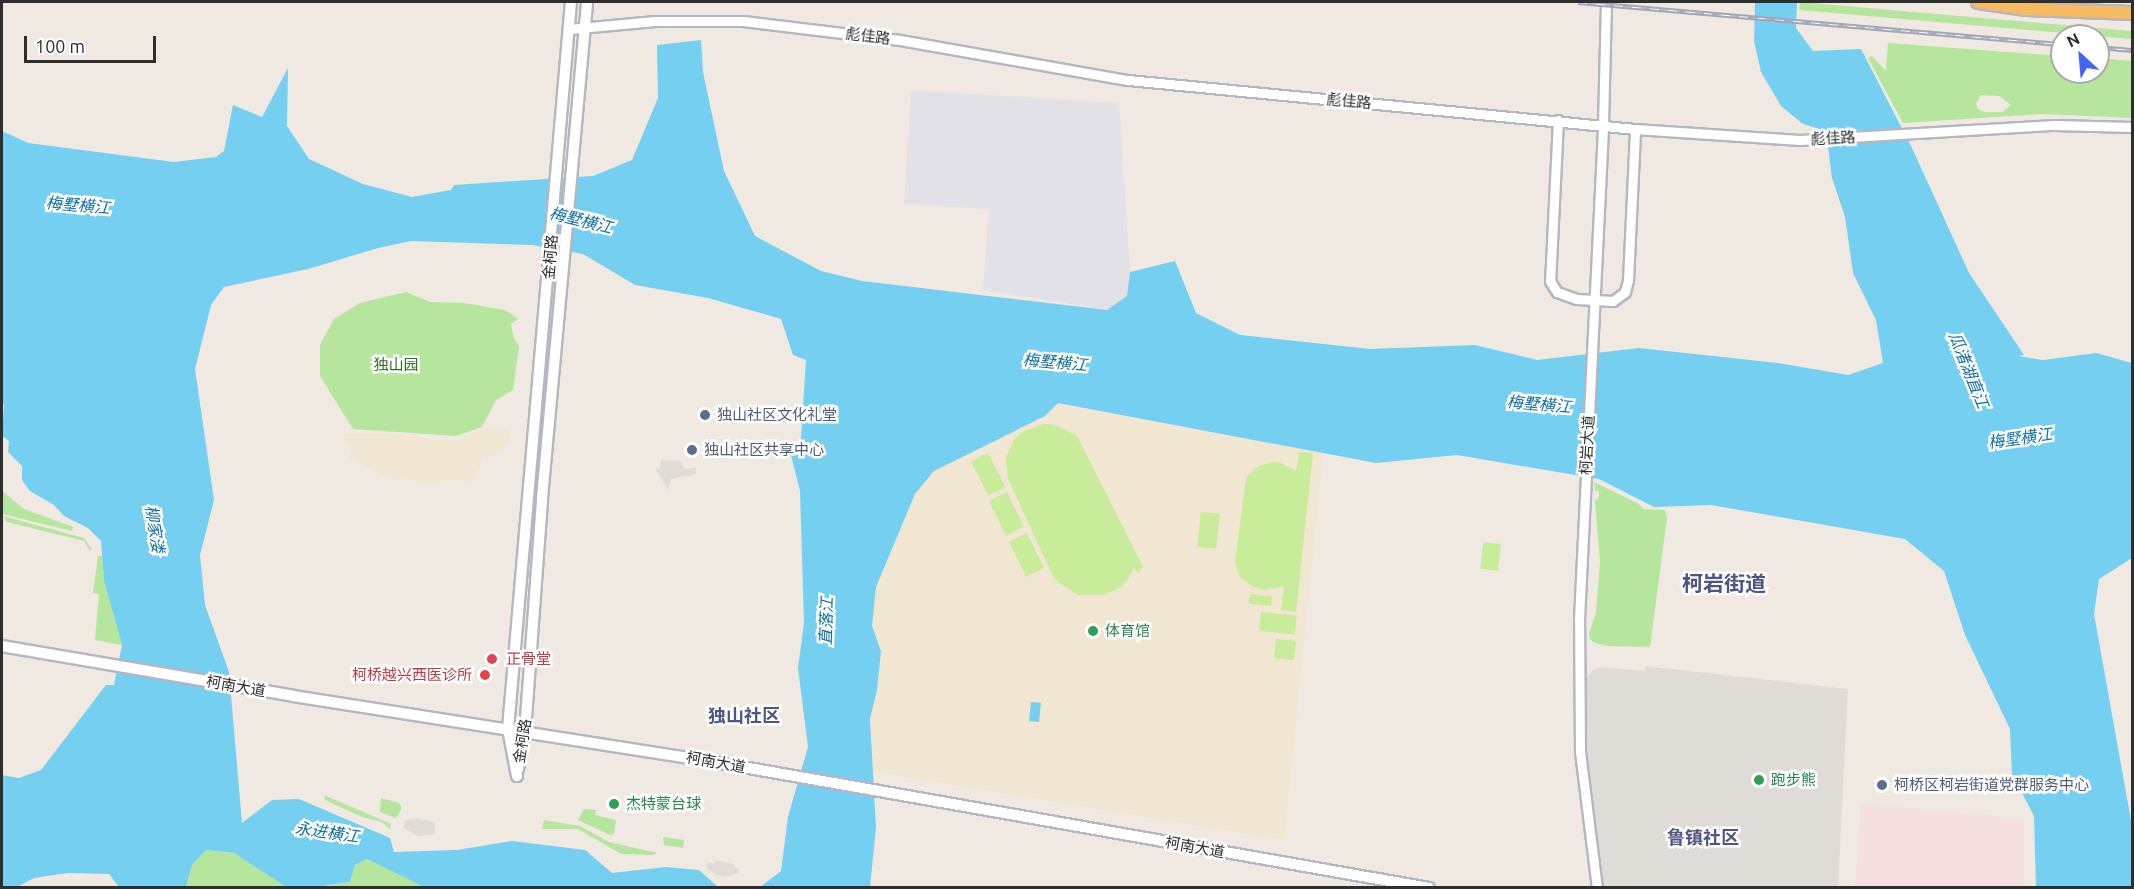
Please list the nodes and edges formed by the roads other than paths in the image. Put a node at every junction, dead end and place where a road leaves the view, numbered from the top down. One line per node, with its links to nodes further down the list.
1 (571, 2): 7 (main road, 金柯路)
2 (587, 2): 6 (main road, 金柯路)
3 (1606, 2): 9 (street, 柯岩大道)
4 (1978, 2): 5 (highway)
5 (2133, 13)
6 (585, 27): 7 (street, 彪佳路); 8 (street, 彪佳路); 15 (main road, 金柯路)
7 (569, 29): 14 (main road, 金柯路)
8 (1558, 120): 9 (street, 彪佳路); 12 (street)
9 (1603, 125): 11 (street, 彪佳路); 12 (street, 柯岩大道)
10 (2133, 127): 11 (street, 彪佳路)
11 (1635, 129): 12 (street)
12 (1594, 300): 17 (street, 柯岩大道)
13 (2, 646): 14 (main road, 柯南大道)
14 (508, 729): 15 (main road, 柯南大道); 15 (main road, 金柯路)
15 (525, 732): 16 (main road, 柯南大道)
16 (1429, 888)
17 (1597, 888)

